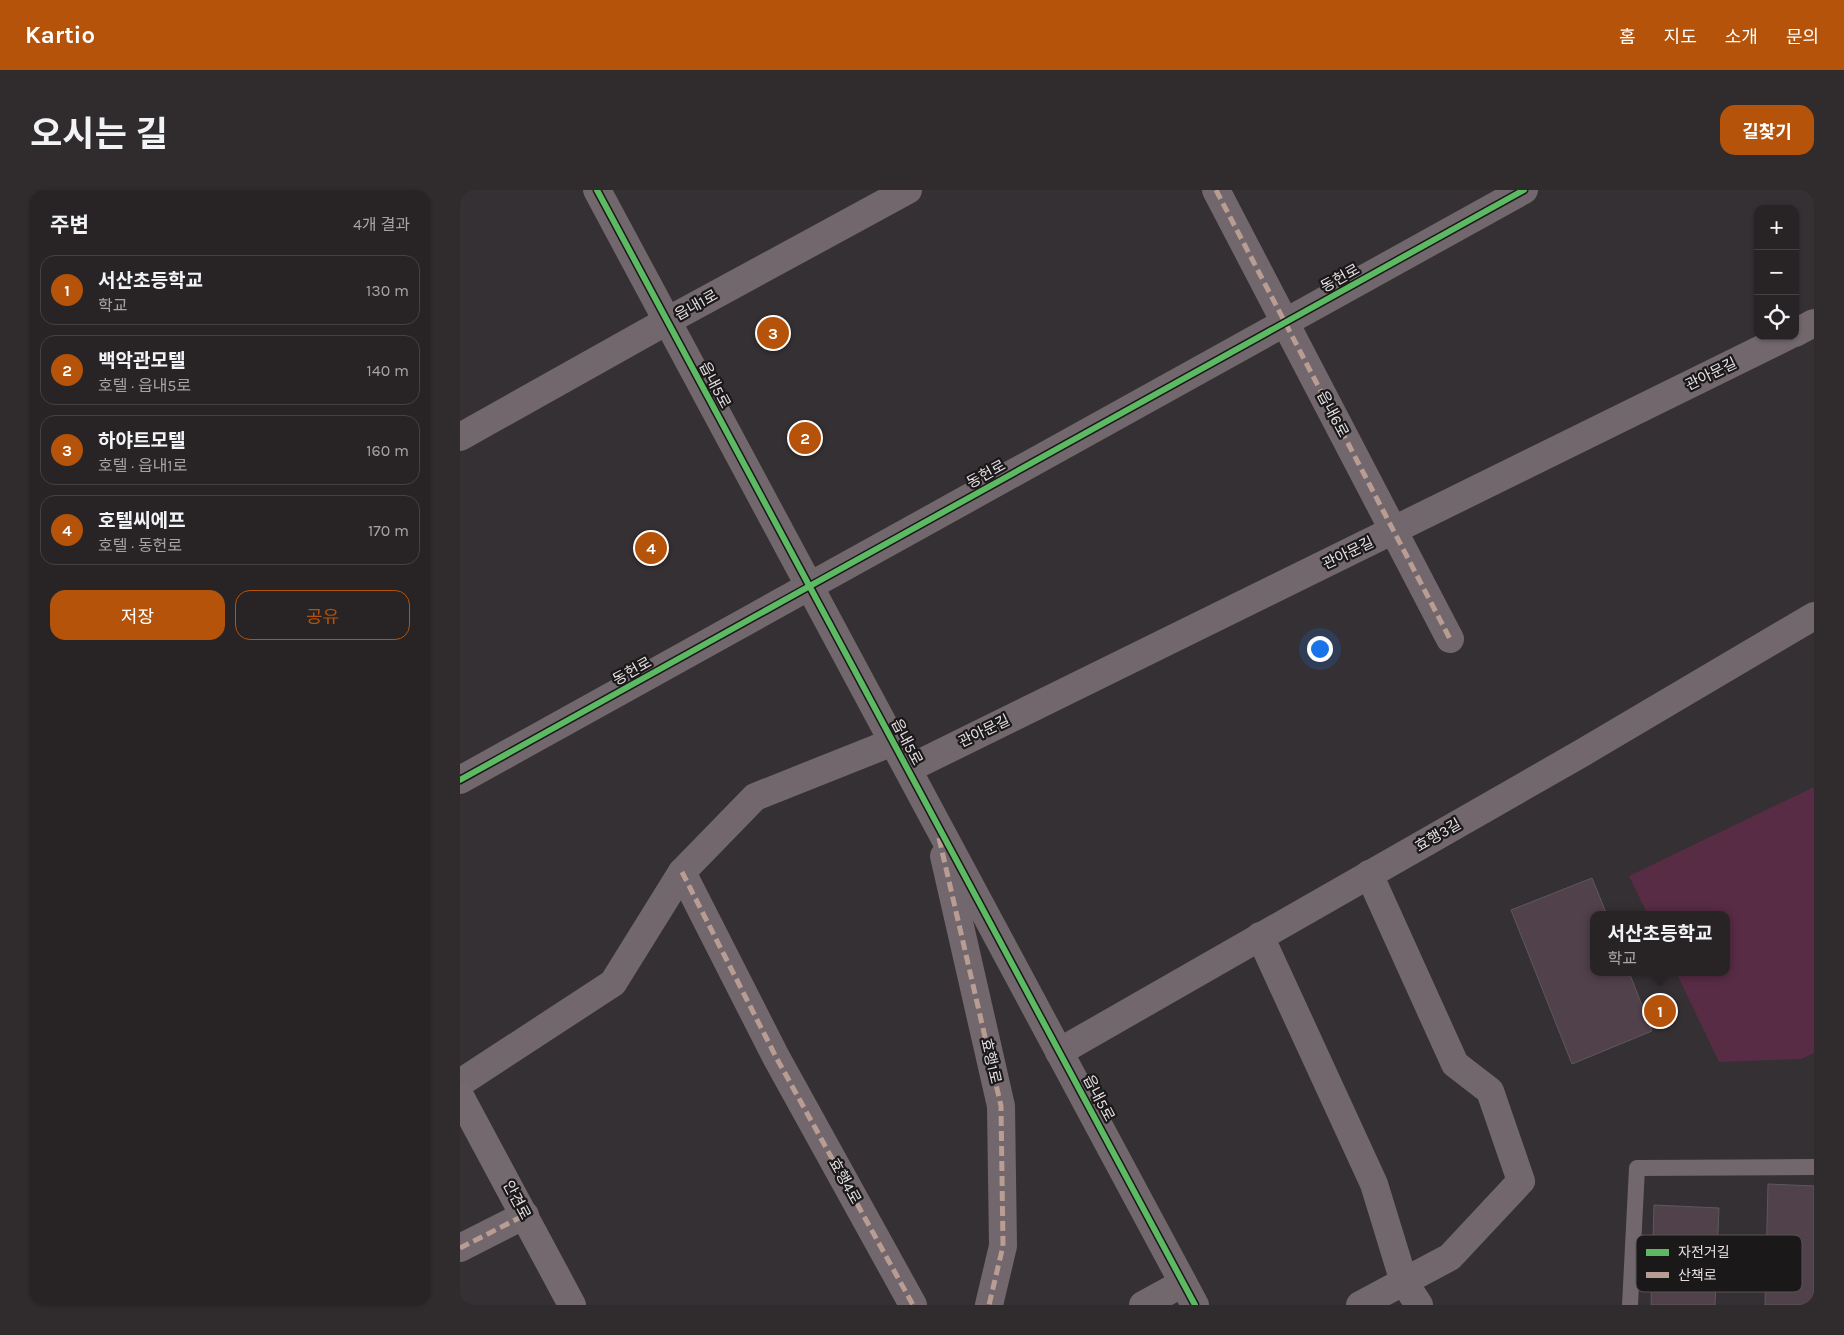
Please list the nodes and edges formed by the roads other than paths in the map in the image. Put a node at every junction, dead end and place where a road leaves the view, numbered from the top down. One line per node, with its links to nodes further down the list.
1 (597, 190): 5 (street, 읍내5로)
2 (908, 190): 5 (street, 읍내1로)
3 (1216, 190): 6 (street, 읍내6로)
4 (1524, 190): 6 (street, 동헌로)
5 (667, 321): 10 (street, 읍내1로); 12 (street, 읍내5로)
6 (1285, 322): 11 (street, 읍내6로); 12 (street, 동헌로)
7 (1814, 324): 8 (street)
8 (1799, 331)
9 (1780, 340): 11 (street, 관아문길)
10 (460, 437)
11 (1394, 530): 14 (street, 읍내6로); 16 (street, 관아문길)
12 (809, 586): 15 (street, 읍내5로); 17 (street, 동헌로)
13 (1814, 616): 20 (street, 효행3길)
14 (1450, 638)
15 (893, 742): 16 (street, 읍내5로); 19 (street)
16 (908, 769): 18 (street, 읍내5로)
17 (460, 780)
18 (935, 821): 22 (street, 읍내5로); 32 (street, 효행1로)
19 (682, 872): 23 (street); 31 (street, 효행4로)
20 (1370, 874): 21 (street, 효행3길); 28 (street)
21 (1260, 936): 22 (street, 효행3길); 28 (street)
22 (1059, 1052): 29 (street, 읍내5로)
23 (460, 1083)
24 (460, 1096): 26 (main road, 안견로)
25 (1814, 1168): 36 (lane)
26 (525, 1215): 27 (street); 30 (main road, 안견로)
27 (460, 1248)
28 (1404, 1282): 34 (street); 35 (street)
29 (1189, 1294): 33 (street)
30 (572, 1305)
31 (913, 1305)
32 (989, 1305)
33 (1143, 1305)
34 (1360, 1305)
35 (1419, 1305)
36 (1630, 1305)

